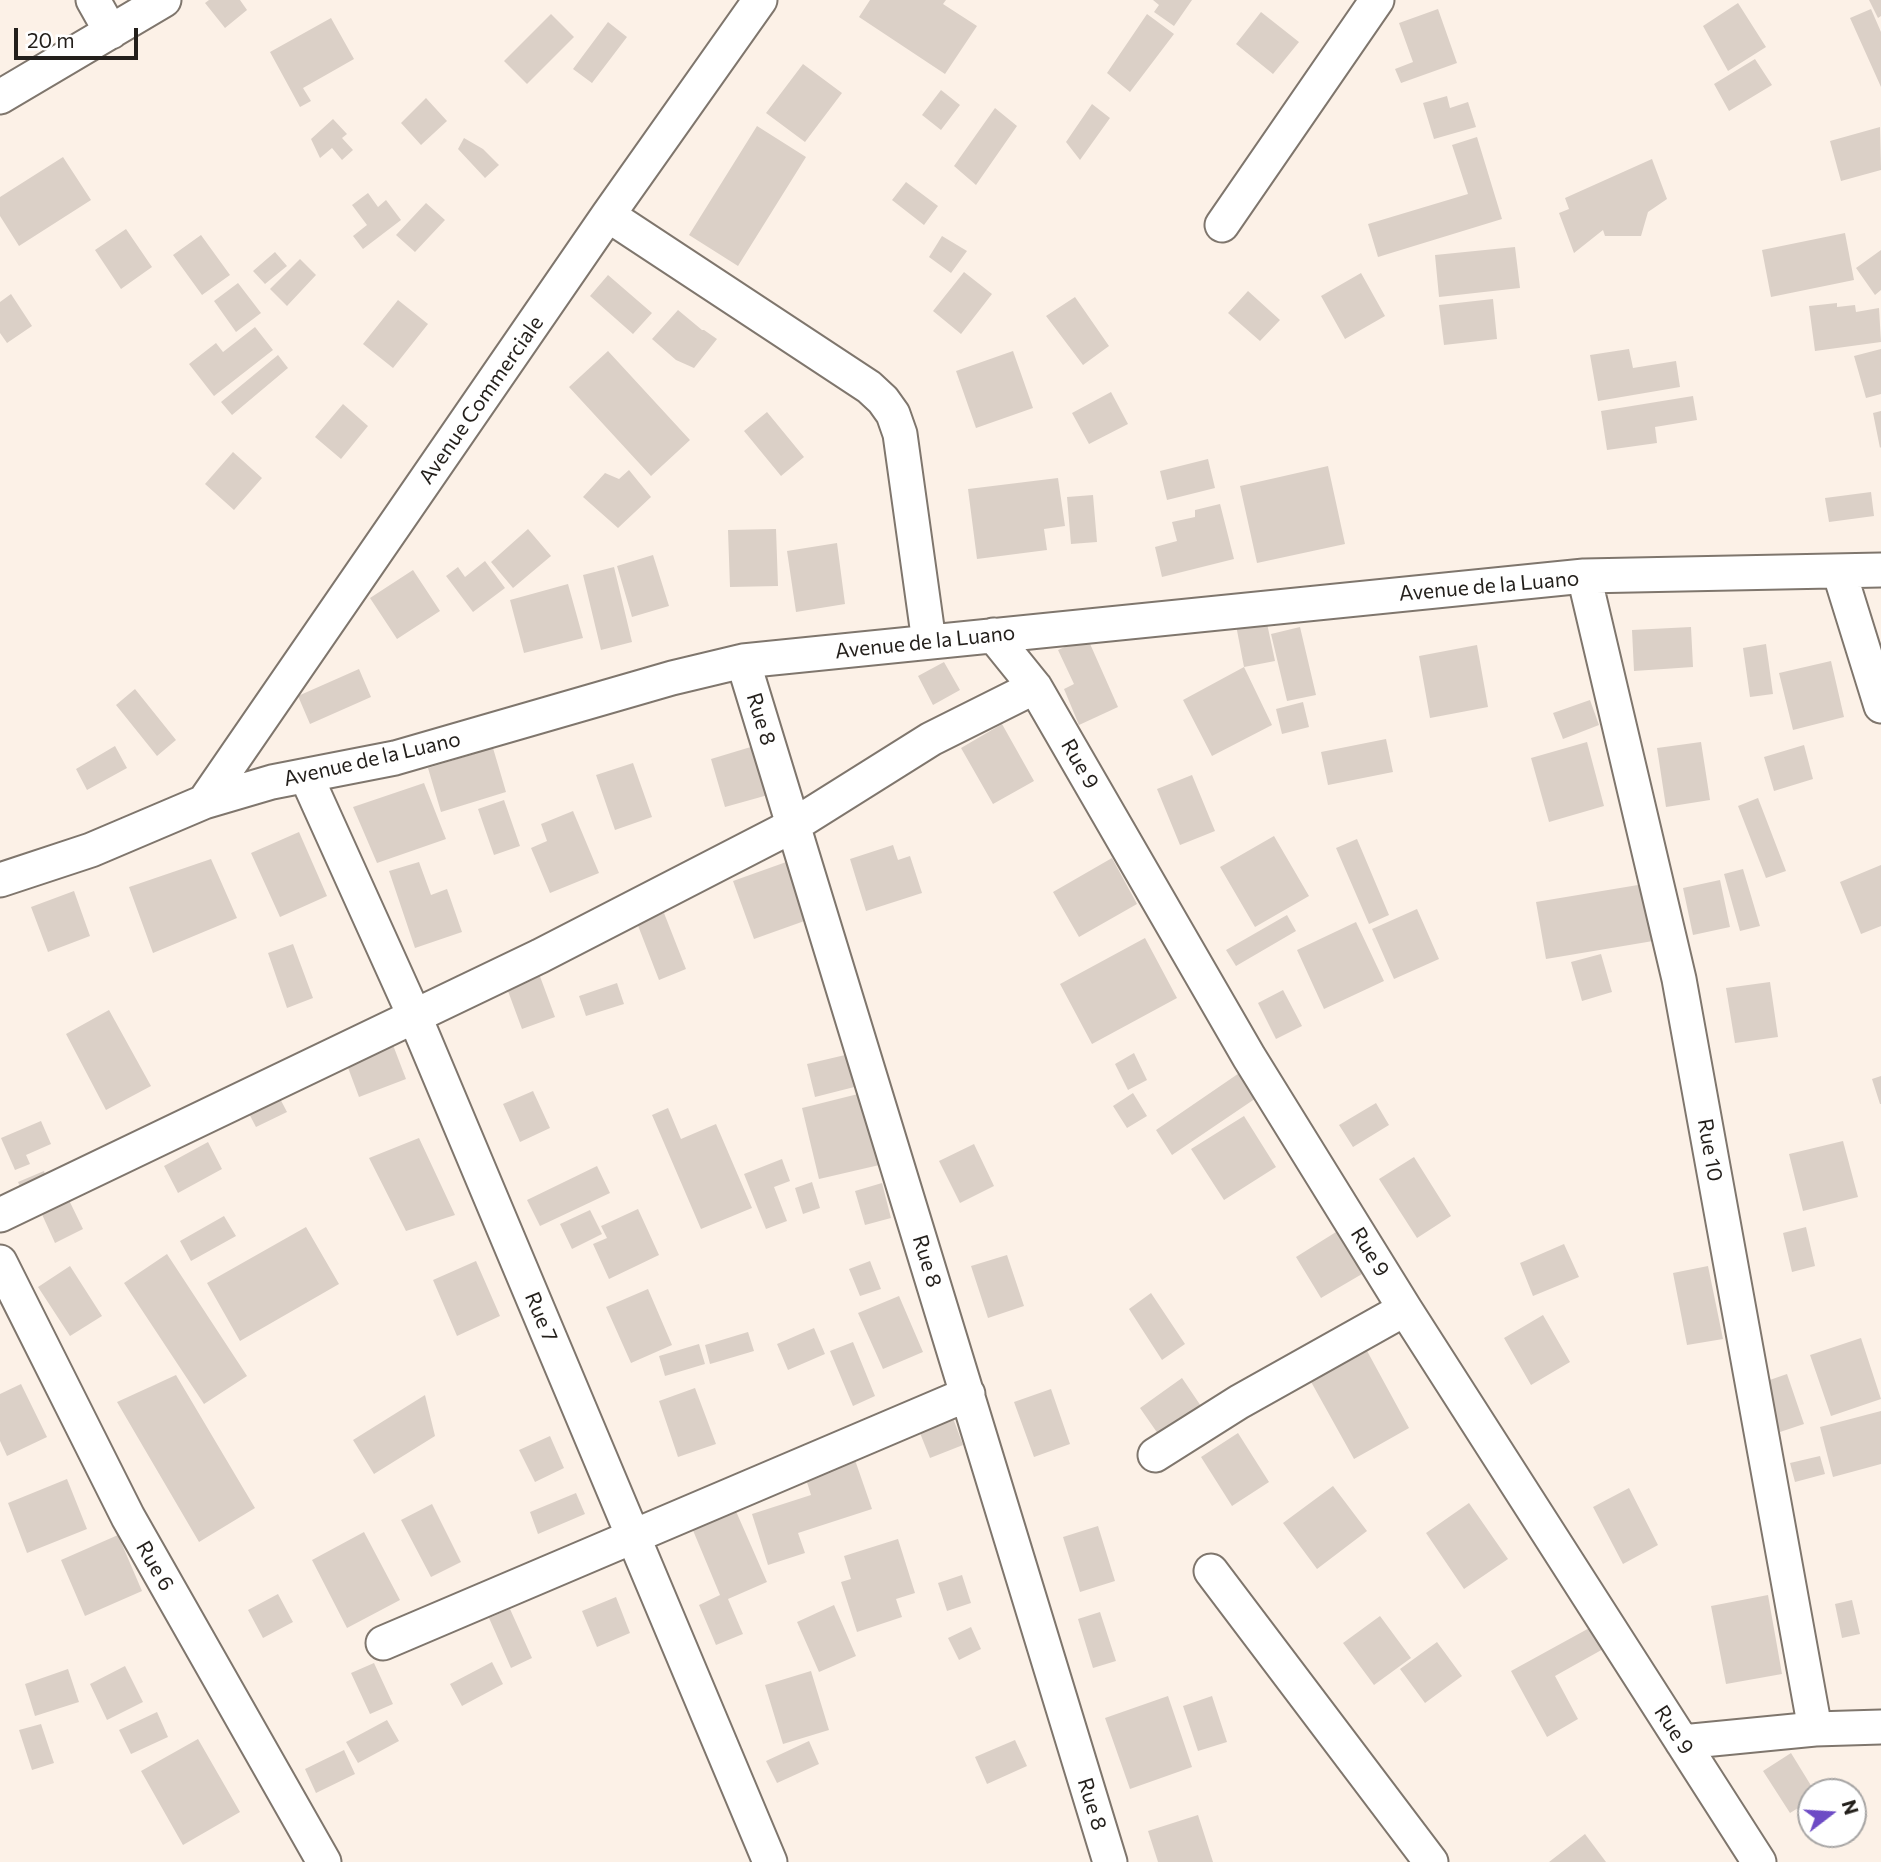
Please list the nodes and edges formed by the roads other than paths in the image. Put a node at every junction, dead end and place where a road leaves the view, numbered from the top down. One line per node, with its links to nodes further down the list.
1 (93, 0): 5 (street)
2 (164, 0): 5 (street)
3 (760, 0): 7 (street, Avenue Commerciale)
4 (1377, 0): 8 (street)
5 (111, 32): 6 (street)
6 (0, 97)
7 (608, 215): 13 (street); 18 (street, Avenue Commerciale)
8 (1222, 225)
9 (1839, 570): 10 (street, Avenue de la Luano); 11 (street, Avenue de la Luano); 16 (street)
10 (1881, 570)
11 (1584, 576): 12 (street, Avenue de la Luano); 31 (street, Rue 10)
12 (993, 635): 13 (street, Avenue de la Luano); 15 (street, Rue 9)
13 (929, 642): 14 (street, Avenue de la Luano)
14 (743, 661): 17 (street, Avenue de la Luano); 19 (street, Rue 8)
15 (1035, 687): 19 (street); 24 (street, Rue 9)
16 (1881, 706)
17 (306, 776): 18 (street, Avenue de la Luano); 21 (street, Rue 7)
18 (204, 802): 20 (street, Avenue de la Luano)
19 (794, 825): 21 (street); 25 (street, Rue 8)
20 (0, 880)
21 (414, 1015): 22 (street); 27 (street, Rue 7)
22 (0, 1215)
23 (0, 1262): 33 (street, Rue 6)
24 (1405, 1309): 26 (street); 32 (street, Rue 9)
25 (968, 1394): 27 (street); 35 (street, Rue 8)
26 (1155, 1455)
27 (634, 1536): 29 (street); 34 (street, Rue 7)
28 (1211, 1571): 36 (street)
29 (383, 1643)
30 (1881, 1727): 31 (street)
31 (1815, 1728): 32 (street)
32 (1682, 1742): 37 (street, Rue 9)
33 (324, 1862)
34 (770, 1862)
35 (1110, 1862)
36 (1431, 1862)
37 (1759, 1862)

